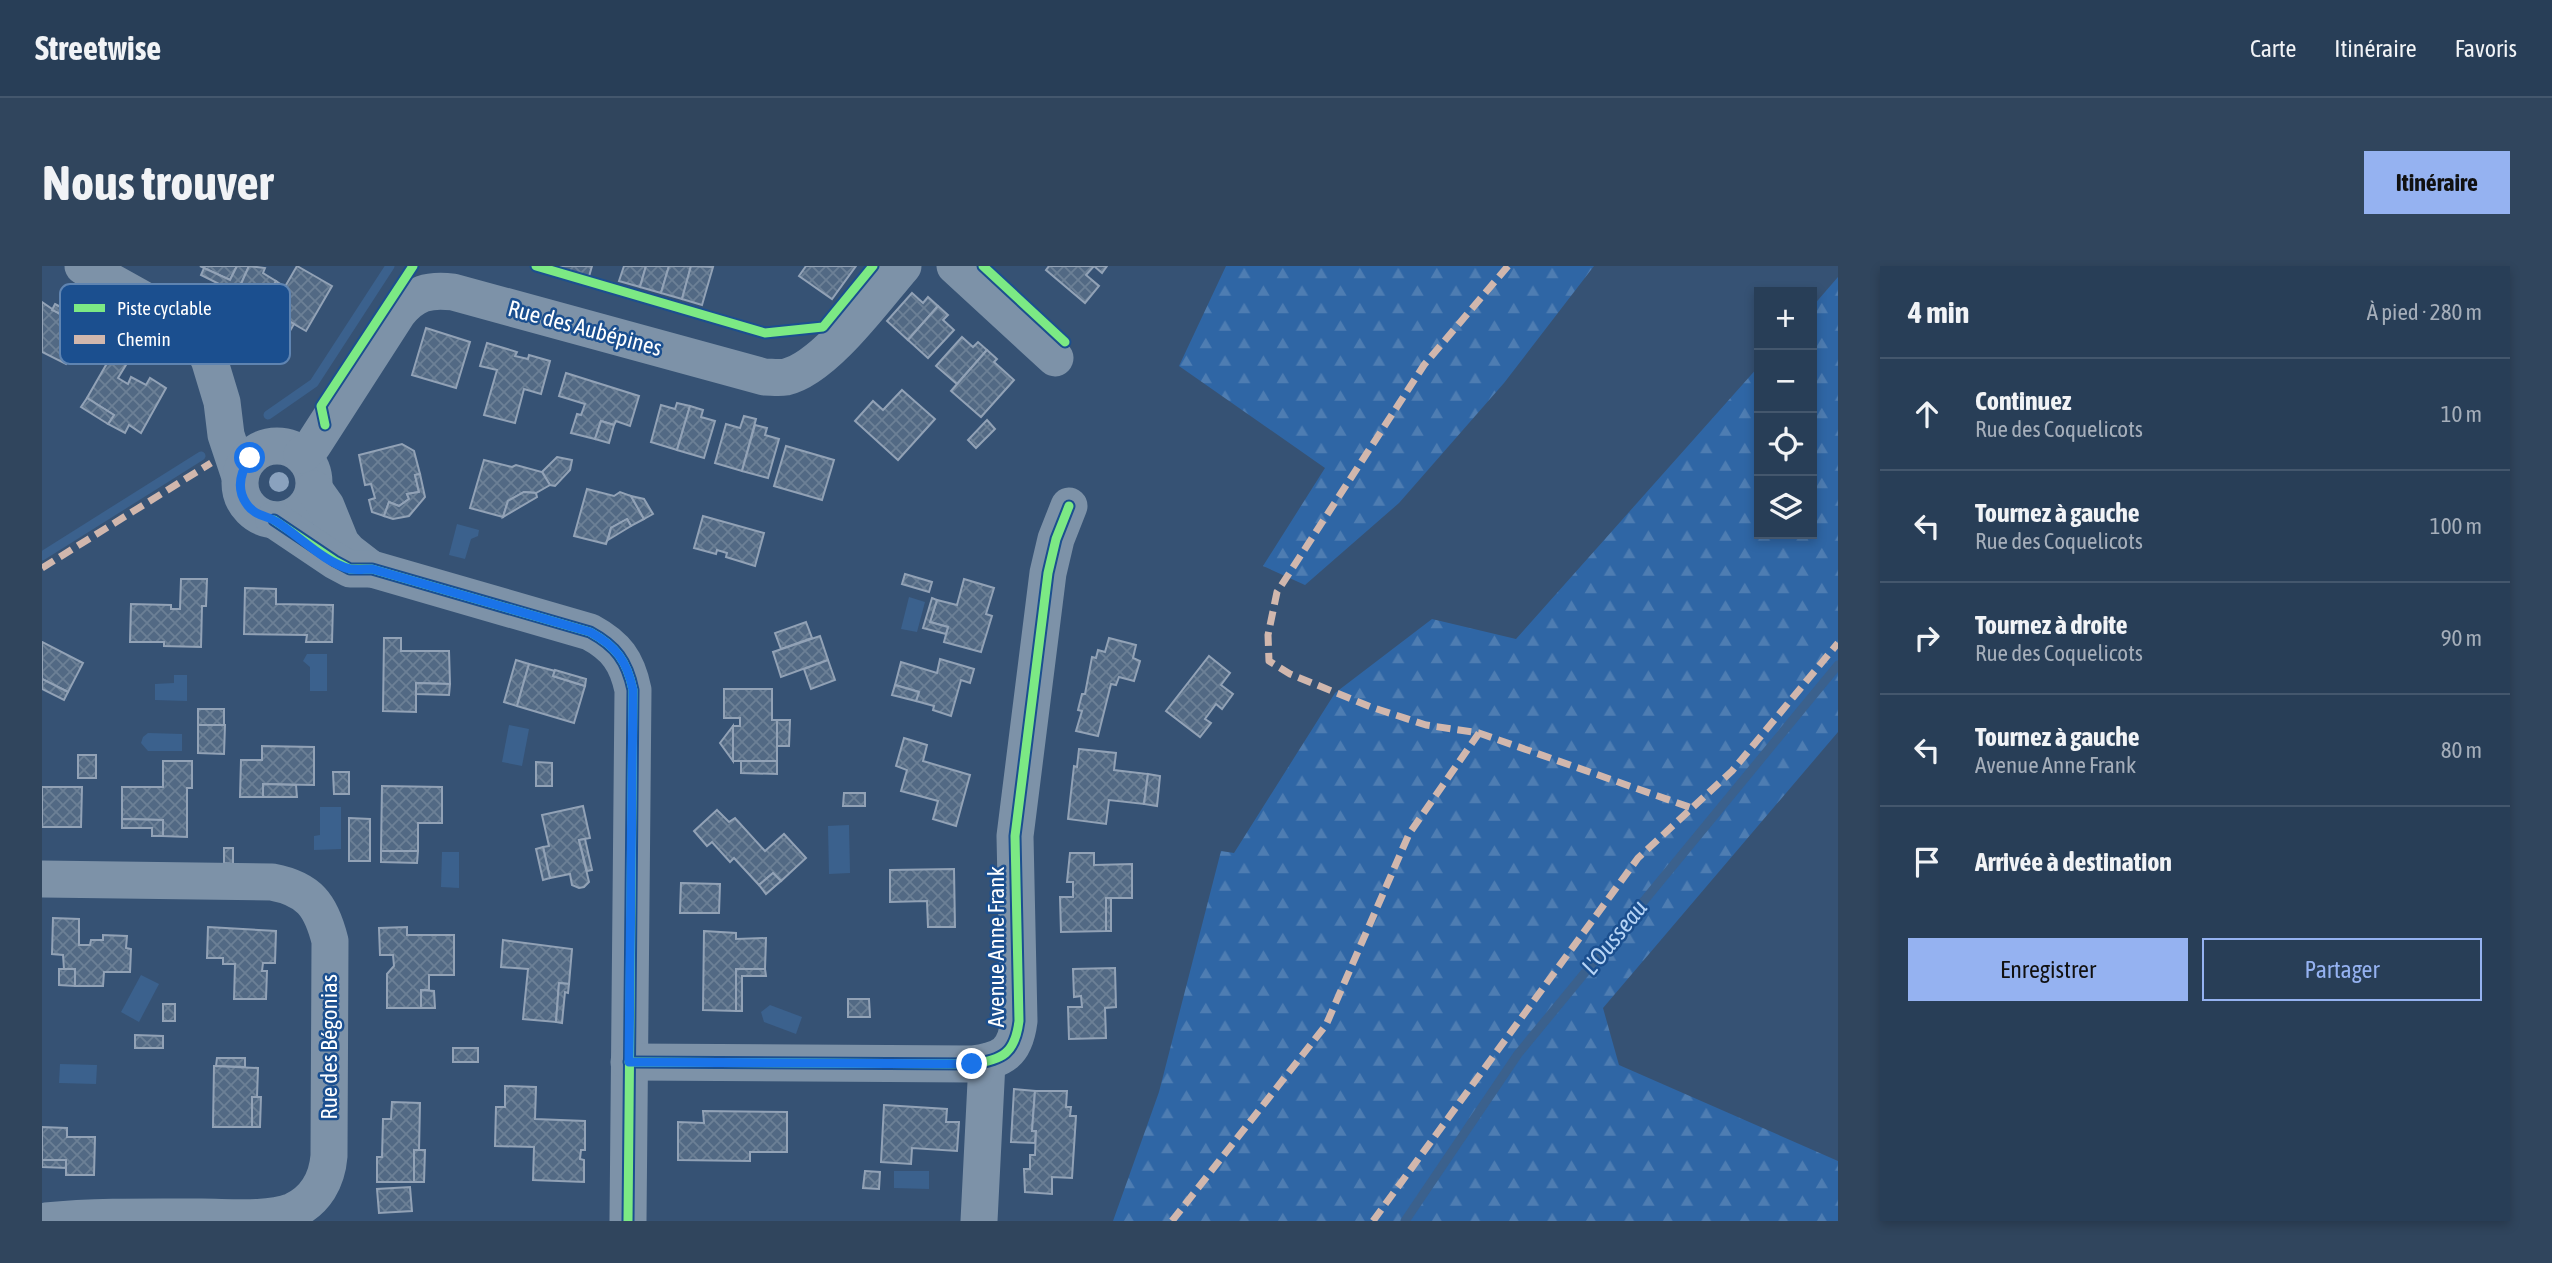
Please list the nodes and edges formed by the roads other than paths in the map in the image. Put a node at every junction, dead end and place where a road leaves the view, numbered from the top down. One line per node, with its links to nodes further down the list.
1 (83, 266): 4 (street)
2 (903, 266): 8 (street, Rue des Aubépines)
3 (955, 266): 5 (street)
4 (115, 284)
5 (1055, 358)
6 (211, 364): 7 (street)
7 (222, 402): 8 (street); 9 (street)
8 (285, 451): 9 (street); 10 (street)
9 (240, 477): 12 (street)
10 (314, 489): 12 (street); 13 (street)
11 (1069, 506): 16 (street, Avenue Anne Frank)
12 (274, 520): 13 (street)
13 (372, 569): 15 (street)
14 (42, 879): 17 (street, Rue des Bégonias)
15 (629, 1062): 16 (street); 18 (street)
16 (987, 1062): 19 (street)
17 (46, 1221)
18 (628, 1221)
19 (979, 1221)

